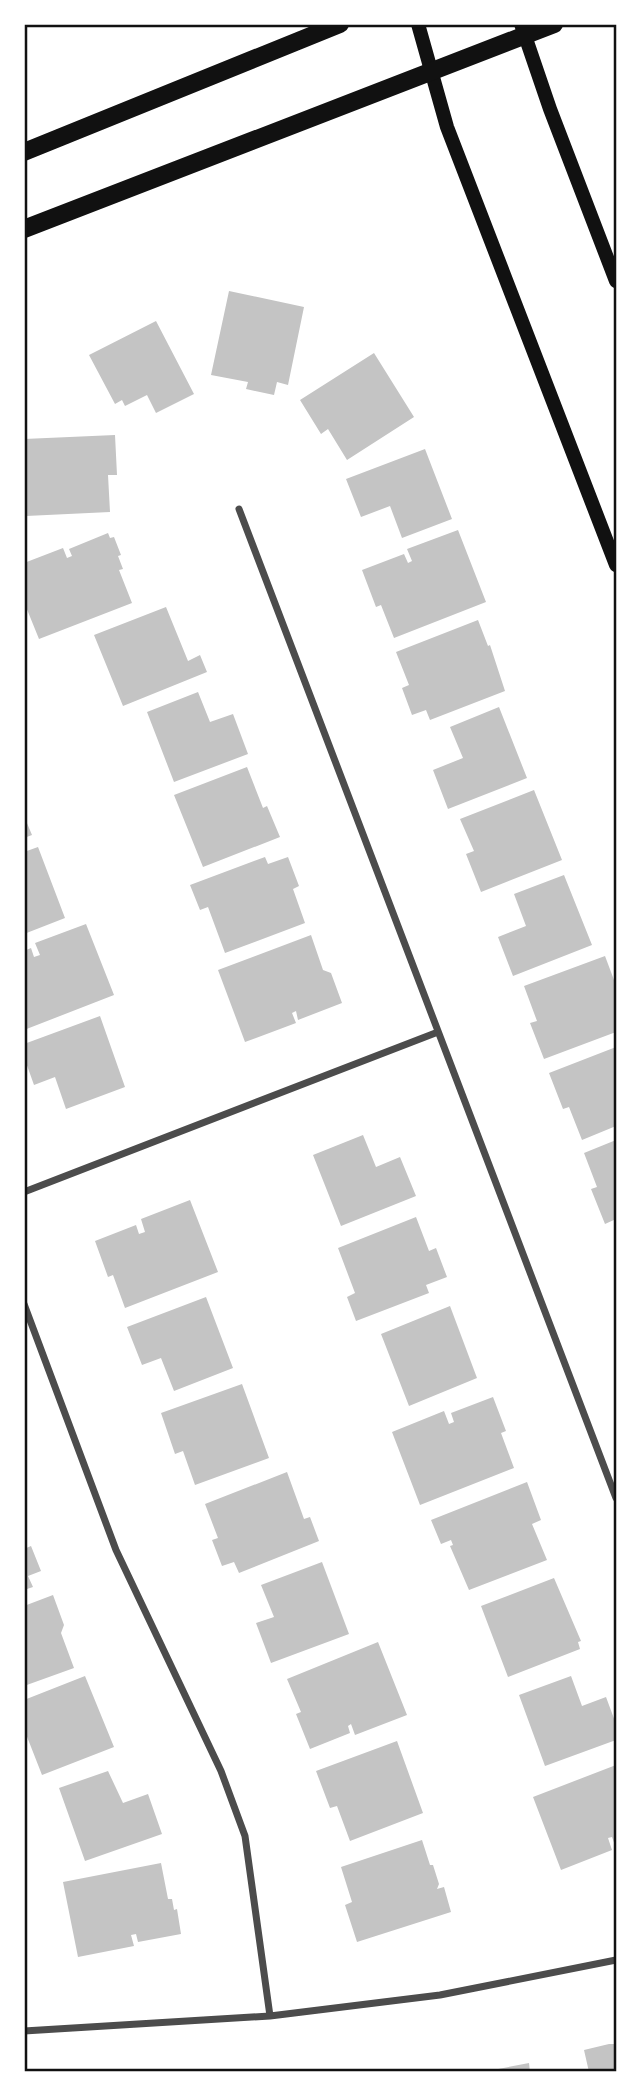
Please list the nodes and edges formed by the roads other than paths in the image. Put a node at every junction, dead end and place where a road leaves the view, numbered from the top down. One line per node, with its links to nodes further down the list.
1 (340, 24): 6 (main road)
2 (418, 24): 5 (main road)
3 (554, 24): 4 (main road)
4 (523, 30): 5 (main road); 8 (main road)
5 (431, 71): 7 (main road); 10 (main road)
6 (24, 152)
7 (24, 229)
8 (617, 281)
9 (239, 509): 11 (street)
10 (617, 565)
11 (438, 1032): 12 (street); 14 (street)
12 (24, 1192)
13 (24, 1304): 16 (street)
14 (617, 1498)
15 (617, 1961): 16 (street)
16 (270, 2016): 17 (street)
17 (24, 2031)

